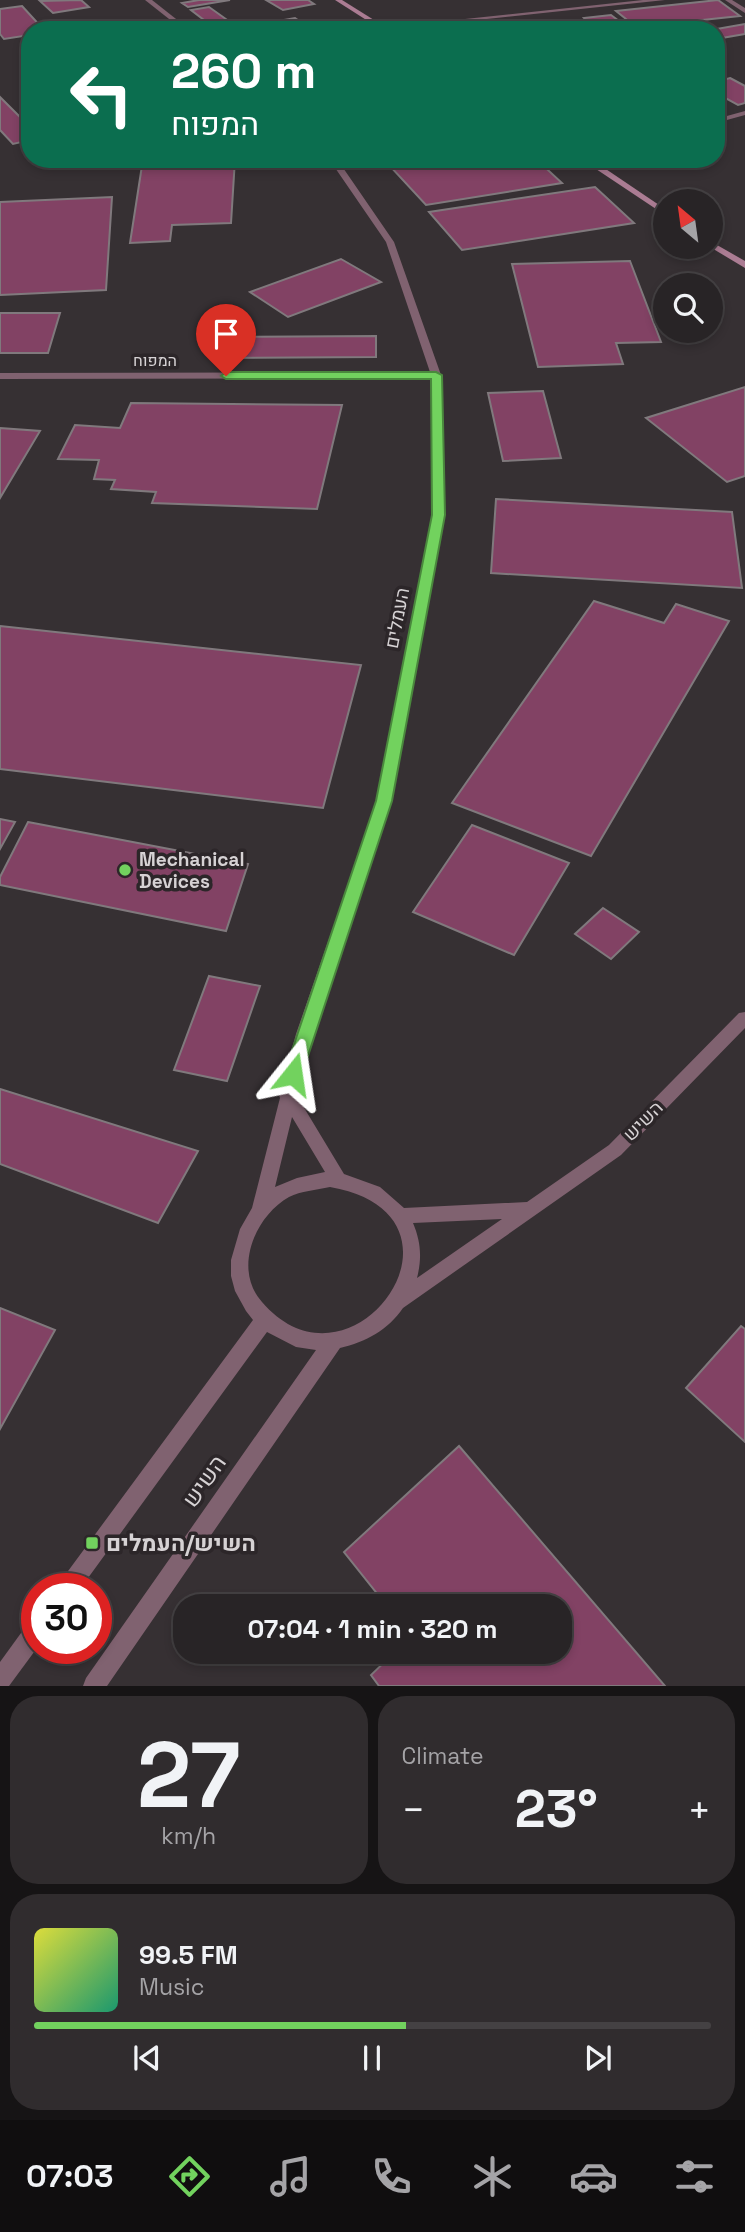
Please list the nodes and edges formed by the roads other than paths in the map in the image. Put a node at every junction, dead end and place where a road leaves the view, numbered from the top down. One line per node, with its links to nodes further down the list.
1 (148, 0): 7 (street)
2 (338, 0): 8 (street)
3 (662, 0): 6 (street)
4 (728, 0): 5 (street)
5 (745, 11)
6 (468, 19)
7 (175, 21)
8 (372, 21)
9 (745, 113): 10 (street)
10 (725, 119)
11 (338, 168): 16 (street, העמלים)
12 (598, 168): 13 (street)
13 (653, 205)
14 (723, 251): 15 (street)
15 (745, 265)
16 (436, 375): 17 (street, המפוח); 19 (street, העמלים)
17 (0, 376)
18 (745, 1018): 22 (street, השיש)
19 (287, 1095): 20 (street); 21 (street, העמלים)
20 (339, 1181): 21 (street); 23 (street)
21 (261, 1208): 25 (street)
22 (529, 1210): 23 (street); 24 (street, השיש)
23 (399, 1216): 24 (street)
24 (398, 1303): 26 (street)
25 (265, 1321): 26 (street); 27 (street)
26 (334, 1341): 30 (street, השיש)
27 (79, 1573)
28 (21, 1652): 29 (street)
29 (0, 1680)
30 (94, 1686)

